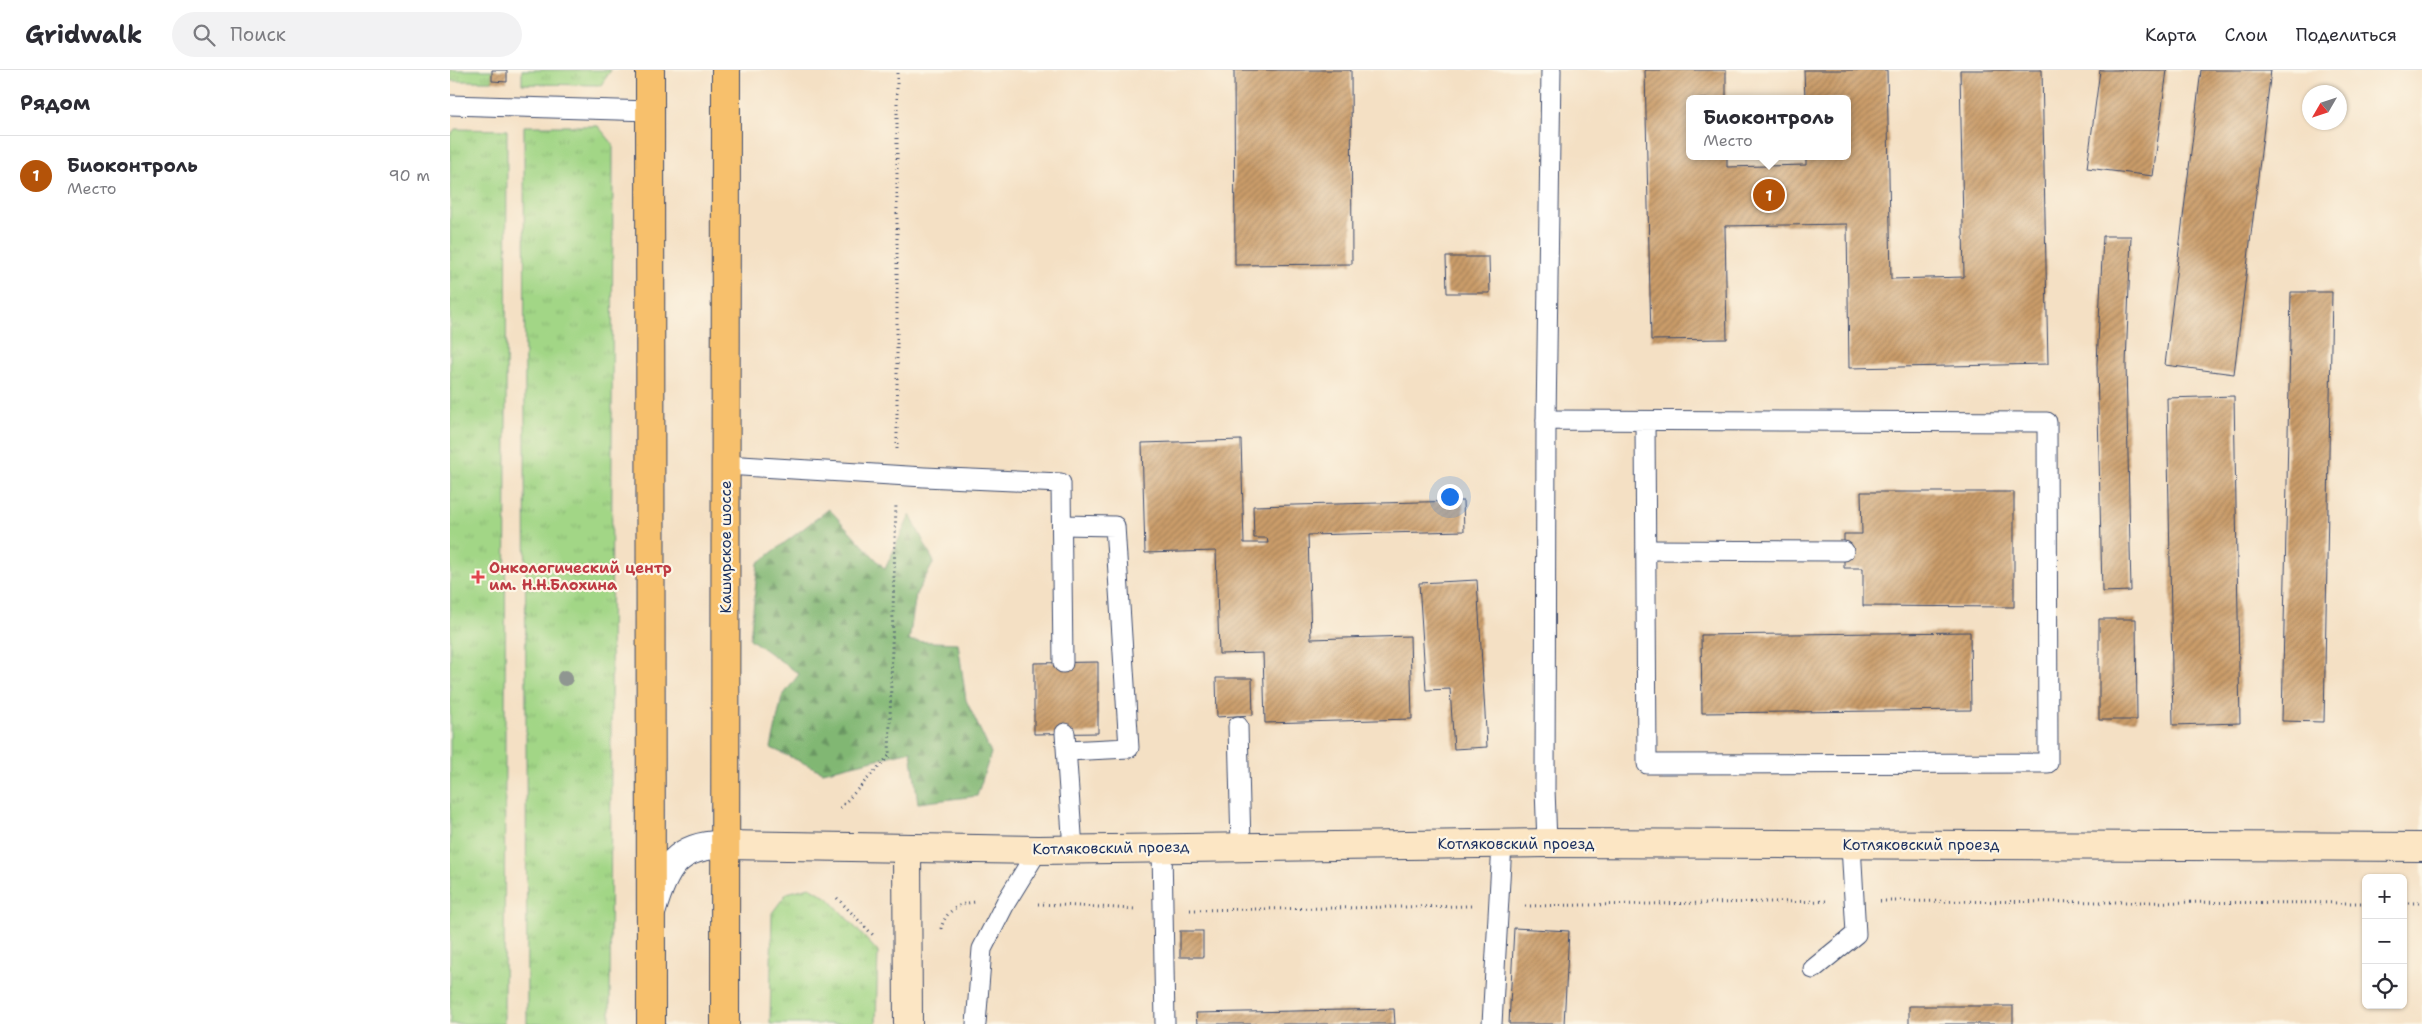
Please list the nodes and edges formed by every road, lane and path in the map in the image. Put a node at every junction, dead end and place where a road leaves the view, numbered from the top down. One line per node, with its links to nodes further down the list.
1 (650, 70): 5 (main road)
2 (726, 70): 8 (main road, Каширское шоссе)
3 (1551, 70): 6 (lane)
4 (450, 104): 5 (lane)
5 (650, 111): 31 (main road)
6 (1546, 420): 7 (lane); 14 (lane)
7 (1646, 420): 10 (lane); 10 (lane)
8 (726, 464): 9 (lane); 16 (main road, Каширское шоссе)
9 (1062, 525): 12 (lane); 22 (lane)
10 (1646, 550): 11 (lane)
11 (1844, 551)
12 (1063, 663)
13 (1238, 726): 18 (lane)
14 (1547, 843): 15 (main road, Котляковский проезд); 17 (main road, Котляковский проезд)
15 (1502, 844): 18 (main road, Котляковский проезд); 29 (lane)
16 (726, 845): 20 (main road, Котляковский проезд); 31 (street, Котляковский проезд); 35 (main road, Каширское шоссе)
17 (1851, 845): 19 (main road, Котляковский проезд); 24 (lane)
18 (1240, 846): 21 (main road, Котляковский проезд)
19 (2422, 847)
20 (907, 848): 23 (main road, Котляковский проезд); 36 (main road)
21 (1162, 848): 22 (main road, Котляковский проезд); 30 (lane)
22 (1073, 849): 23 (main road, Котляковский проезд)
23 (1038, 850): 25 (lane)
24 (1854, 901): 26 (path); 29 (path); 33 (lane)
25 (1006, 902): 30 (path); 32 (path); 37 (lane)
26 (2362, 903)
27 (2407, 903): 28 (path)
28 (2422, 903)
29 (1498, 906): 30 (path); 39 (lane)
30 (1163, 911): 38 (lane)
31 (651, 914): 34 (main road)
32 (940, 936)
33 (1813, 969)
34 (651, 1024)
35 (725, 1024)
36 (908, 1024)
37 (976, 1024)
38 (1166, 1024)
39 (1492, 1024)

